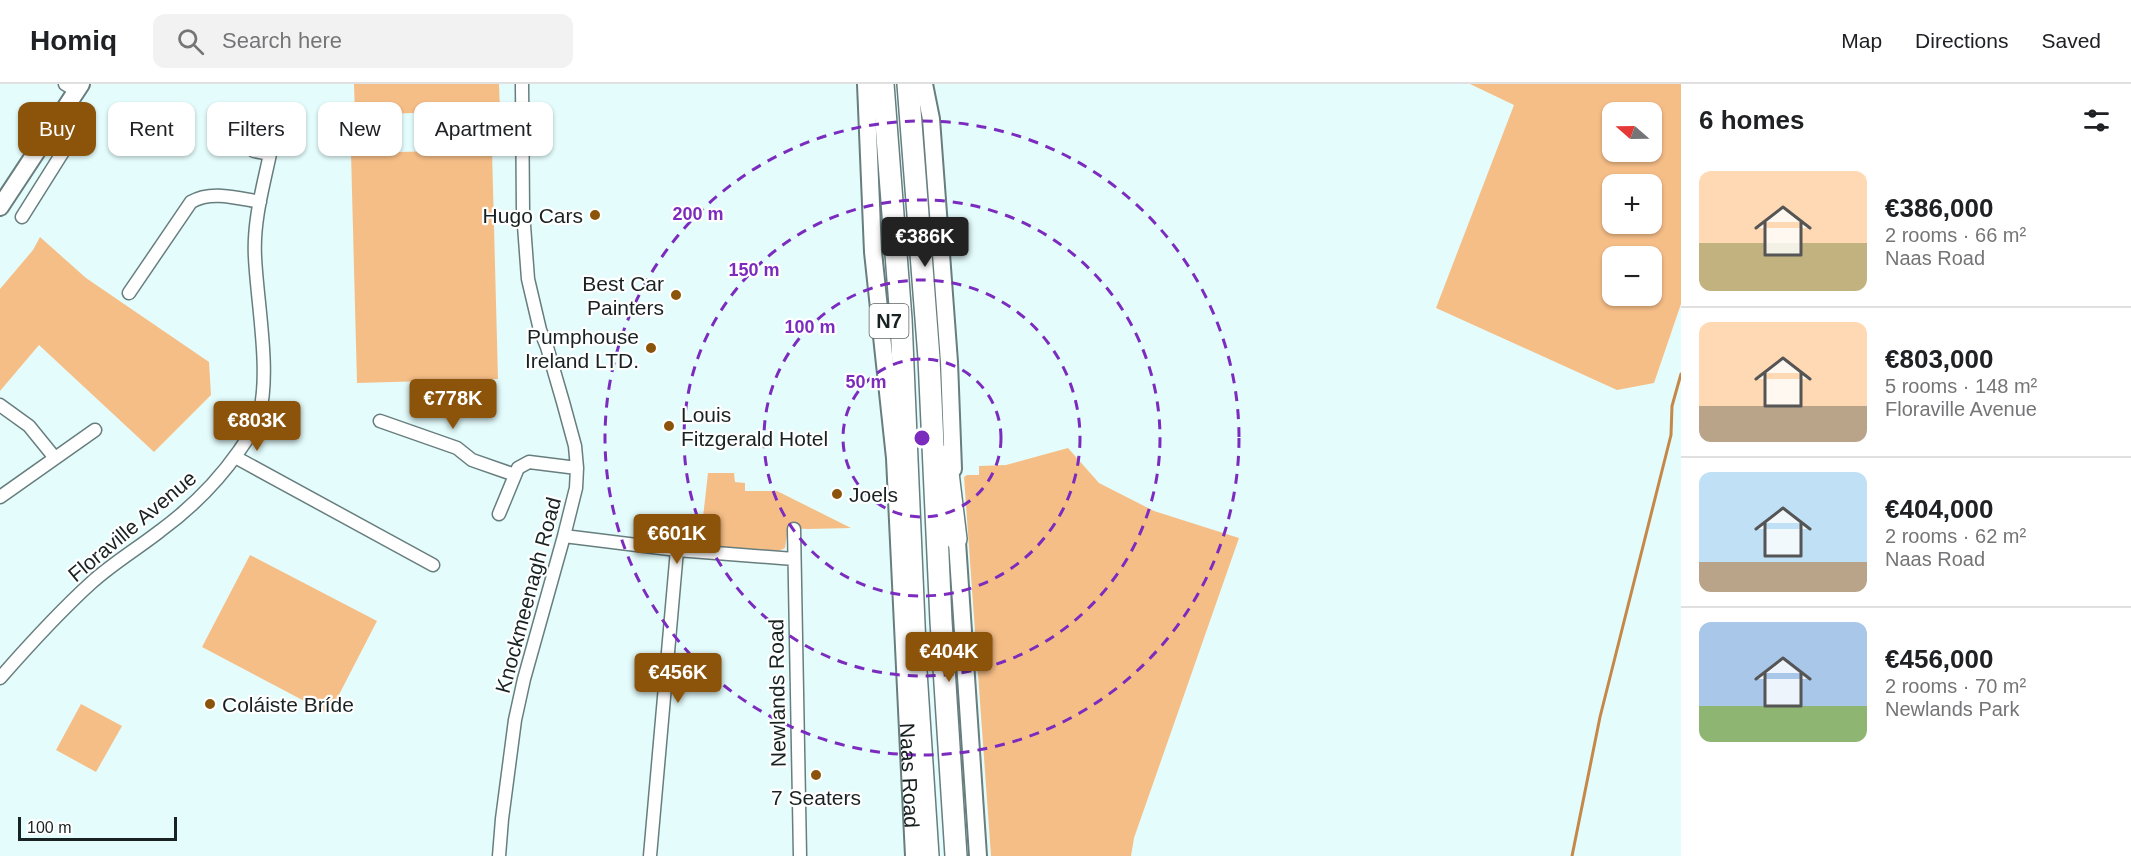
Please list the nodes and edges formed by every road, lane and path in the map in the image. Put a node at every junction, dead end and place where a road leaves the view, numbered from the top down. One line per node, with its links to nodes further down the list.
1 (522, 84): 23 (street, Knockmeenagh Road)
2 (866, 84): 22 (main road, Naas Road)
3 (883, 84): 10 (highway, Naas Road / N7)
4 (908, 84): 16 (highway, Naas Road / N7)
5 (924, 84): 29 (main road)
6 (74, 86): 9 (main road)
7 (60, 156): 11 (street)
8 (270, 156): 12 (street, Floraville Avenue)
9 (19, 179): 11 (street); 13 (main road)
10 (889, 184): 22 (highway, N7); 38 (highway, Naas Road / N7)
11 (38, 192): 14 (street)
12 (260, 202): 15 (street); 20 (street, Floraville Avenue)
13 (0, 207)
14 (22, 217)
15 (129, 293)
16 (929, 358): 29 (highway); 39 (highway, Naas Road / N7)
17 (0, 405): 21 (street)
18 (380, 420): 24 (street)
19 (95, 430): 21 (street)
20 (235, 457): 32 (street); 33 (street, Floraville Avenue)
21 (55, 458): 25 (street)
22 (895, 458): 37 (main road, Naas Road)
23 (577, 468): 24 (street); 28 (street, Knockmeenagh Road)
24 (515, 476): 26 (street)
25 (0, 497)
26 (499, 514)
27 (794, 529): 31 (street, Newlands Road)
28 (564, 536): 30 (street); 34 (street, Knockmeenagh Road)
29 (956, 539): 40 (main road)
30 (677, 550): 31 (street); 35 (street)
31 (794, 559): 36 (street, Newlands Road)
32 (433, 565)
33 (0, 678)
34 (499, 856)
35 (650, 856)
36 (800, 856)
37 (914, 856)
38 (928, 856)
39 (956, 856)
40 (978, 856)

